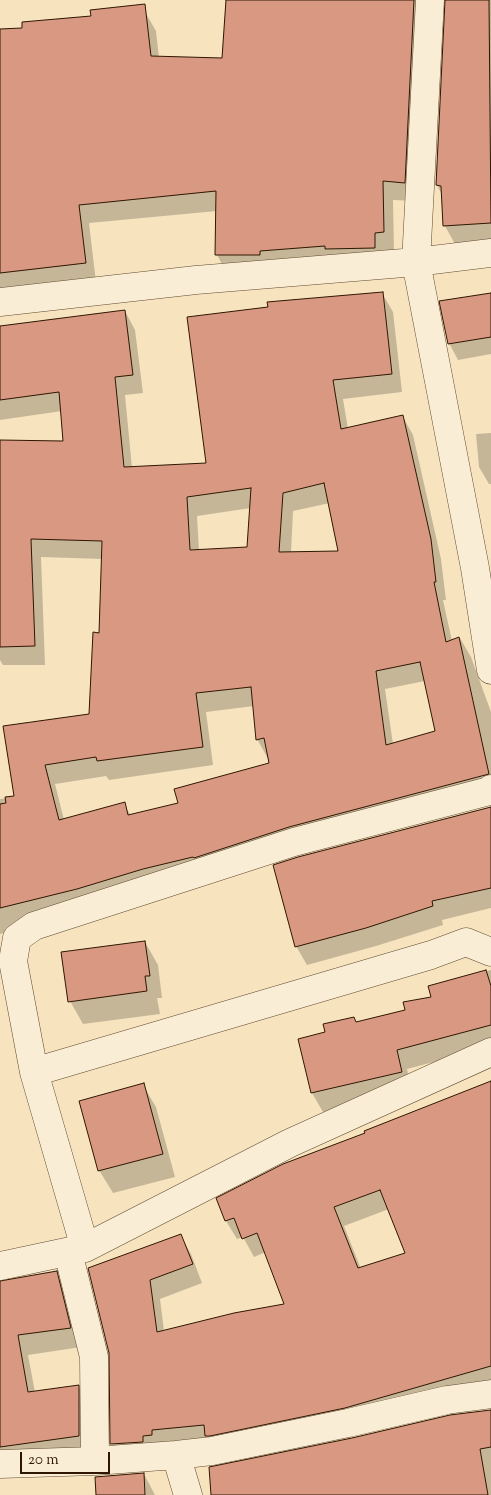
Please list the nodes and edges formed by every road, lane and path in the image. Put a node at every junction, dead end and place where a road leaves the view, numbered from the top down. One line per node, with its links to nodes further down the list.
1 (430, 0): 3 (street)
2 (491, 253): 3 (street)
3 (416, 262): 4 (street); 5 (street)
4 (0, 302)
5 (491, 670)
6 (491, 789): 9 (street)
7 (491, 952): 9 (street)
8 (491, 1052): 10 (street)
9 (34, 1072): 10 (street)
10 (76, 1250): 11 (street); 14 (street)
11 (0, 1266)
12 (491, 1394): 13 (street)
13 (176, 1456): 14 (street); 16 (street)
14 (95, 1461): 15 (street)
15 (0, 1464)
16 (188, 1495)

